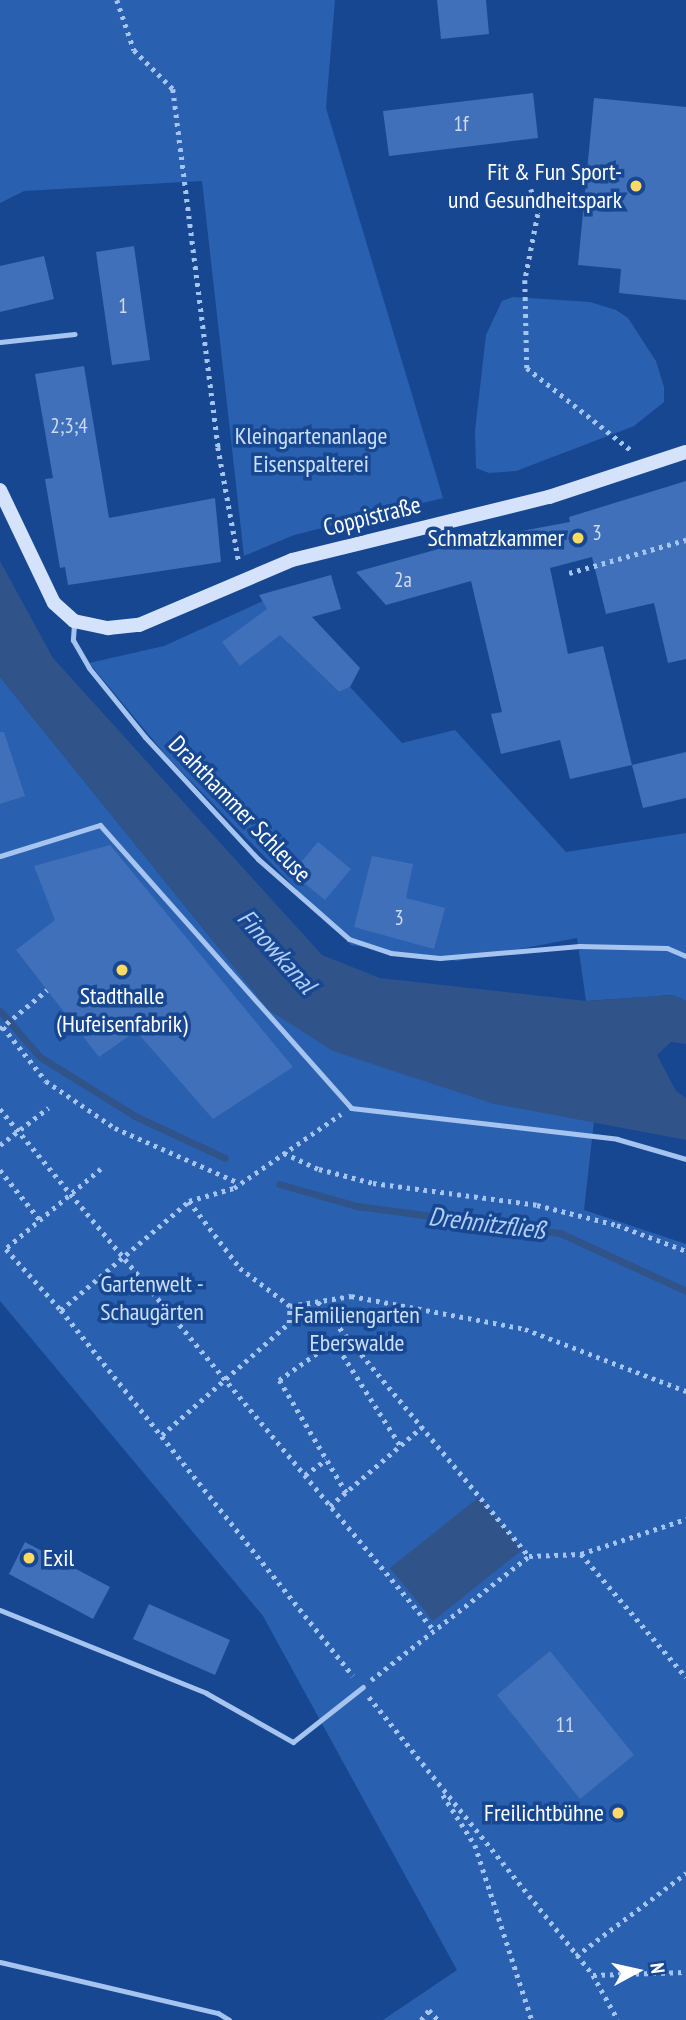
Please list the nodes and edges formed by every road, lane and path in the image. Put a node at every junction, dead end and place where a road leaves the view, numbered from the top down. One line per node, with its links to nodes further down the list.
1 (117, 0): 10 (path)
2 (531, 189): 6 (path)
3 (75, 334): 4 (lane)
4 (0, 342)
5 (686, 452): 6 (main road, Coppistraße)
6 (650, 466): 10 (main road, Coppistraße)
7 (0, 491): 11 (main road)
8 (686, 540): 9 (path)
9 (569, 573)
10 (244, 580): 11 (main road, Coppistraße)
11 (74, 621): 13 (lane, Drahthammer Schleuse)
12 (0, 856): 17 (lane)
13 (686, 956)
14 (47, 989): 15 (path)
15 (1, 1028): 25 (path)
16 (48, 1108): 19 (path)
17 (351, 1108): 21 (path); 22 (lane)
18 (0, 1109): 19 (path)
19 (19, 1131): 20 (path); 26 (path)
20 (0, 1145)
21 (284, 1153): 25 (path); 29 (path)
22 (686, 1159)
23 (102, 1168): 26 (path)
24 (0, 1170): 28 (path)
25 (240, 1184): 27 (path)
26 (70, 1193): 28 (path); 30 (path)
27 (188, 1201): 30 (path); 32 (path)
28 (40, 1220): 33 (path)
29 (686, 1251)
30 (123, 1257): 33 (path); 34 (path)
31 (318, 1301): 32 (path); 35 (path); 36 (path)
32 (290, 1306): 34 (path)
33 (61, 1310): 37 (path)
34 (225, 1379): 37 (path); 40 (path)
35 (686, 1391)
36 (422, 1427): 38 (path); 45 (path)
37 (162, 1435): 49 (path)
38 (400, 1446): 39 (path); 41 (path)
39 (326, 1460): 40 (path); 41 (path)
40 (305, 1475): 42 (path)
41 (346, 1493): 42 (path)
42 (331, 1506): 47 (path)
43 (686, 1519): 44 (path)
44 (581, 1554): 45 (path); 48 (path)
45 (529, 1556): 47 (path)
46 (0, 1610): 49 (lane)
47 (433, 1629): 49 (path)
48 (686, 1677)
49 (363, 1688): 50 (path)
50 (429, 1774): 52 (path); 59 (path)
51 (686, 1873): 52 (path)
52 (576, 1956): 55 (path)
53 (0, 1962): 56 (lane)
54 (686, 1972): 55 (path)
55 (593, 1975): 60 (path)
56 (229, 2020)
57 (421, 2020): 58 (path)
58 (438, 2020)
59 (532, 2020)
60 (618, 2020)

